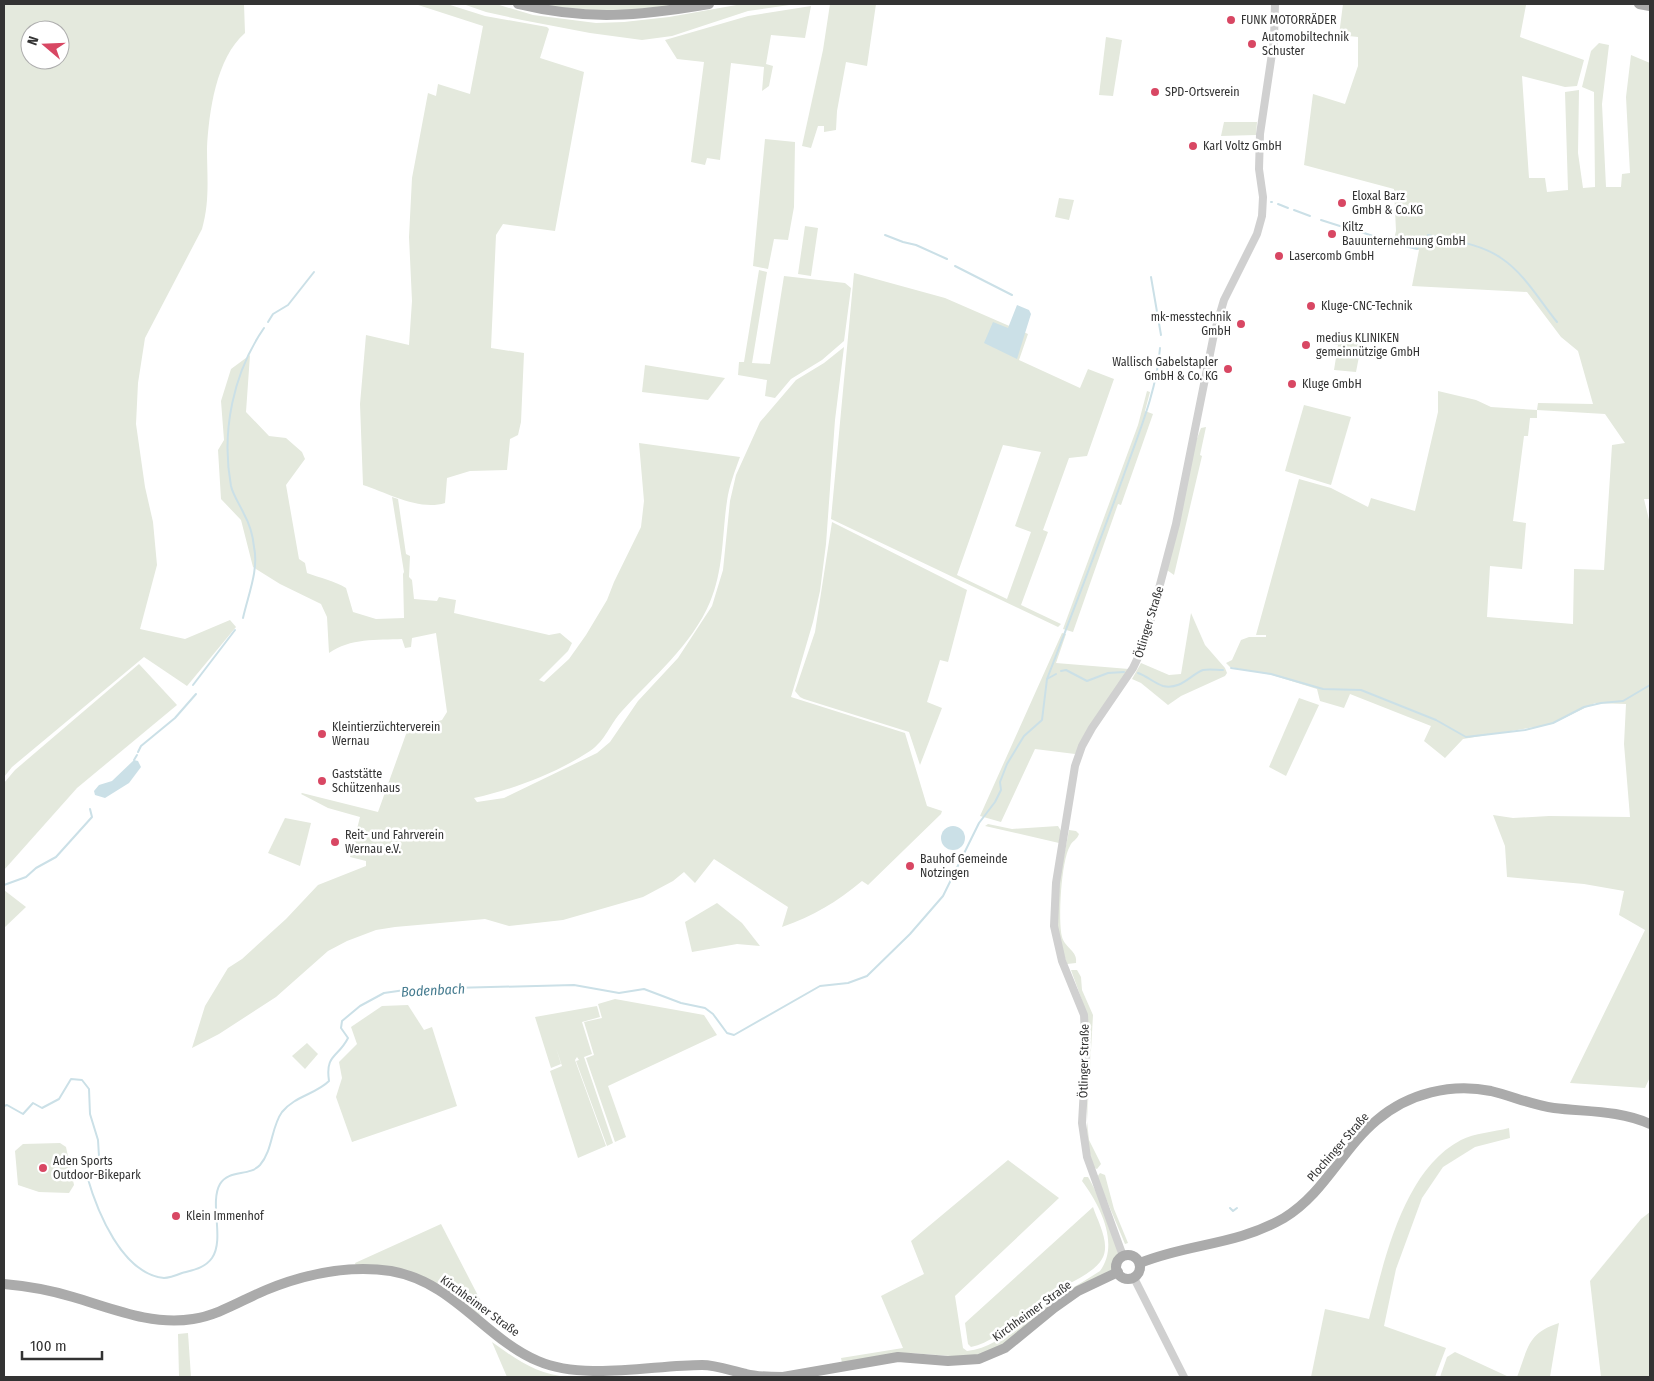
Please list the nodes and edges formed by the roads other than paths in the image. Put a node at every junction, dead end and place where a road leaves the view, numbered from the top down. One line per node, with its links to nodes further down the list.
1 (518, 4): 2 (main road)
2 (709, 4)
3 (1275, 4): 7 (street, Ötlinger Straße)
4 (1639, 4): 5 (main road)
5 (1650, 6)
6 (1650, 1124): 8 (main road, Plochinger Straße)
7 (1124, 1256): 8 (main road); 9 (main road)
8 (1140, 1262): 10 (main road)
9 (1118, 1272): 10 (main road); 12 (main road, Kirchheimer Straße)
10 (1134, 1278): 13 (street)
11 (4, 1284): 12 (main road, Kirchheimer Straße)
12 (770, 1377)
13 (1184, 1377)

